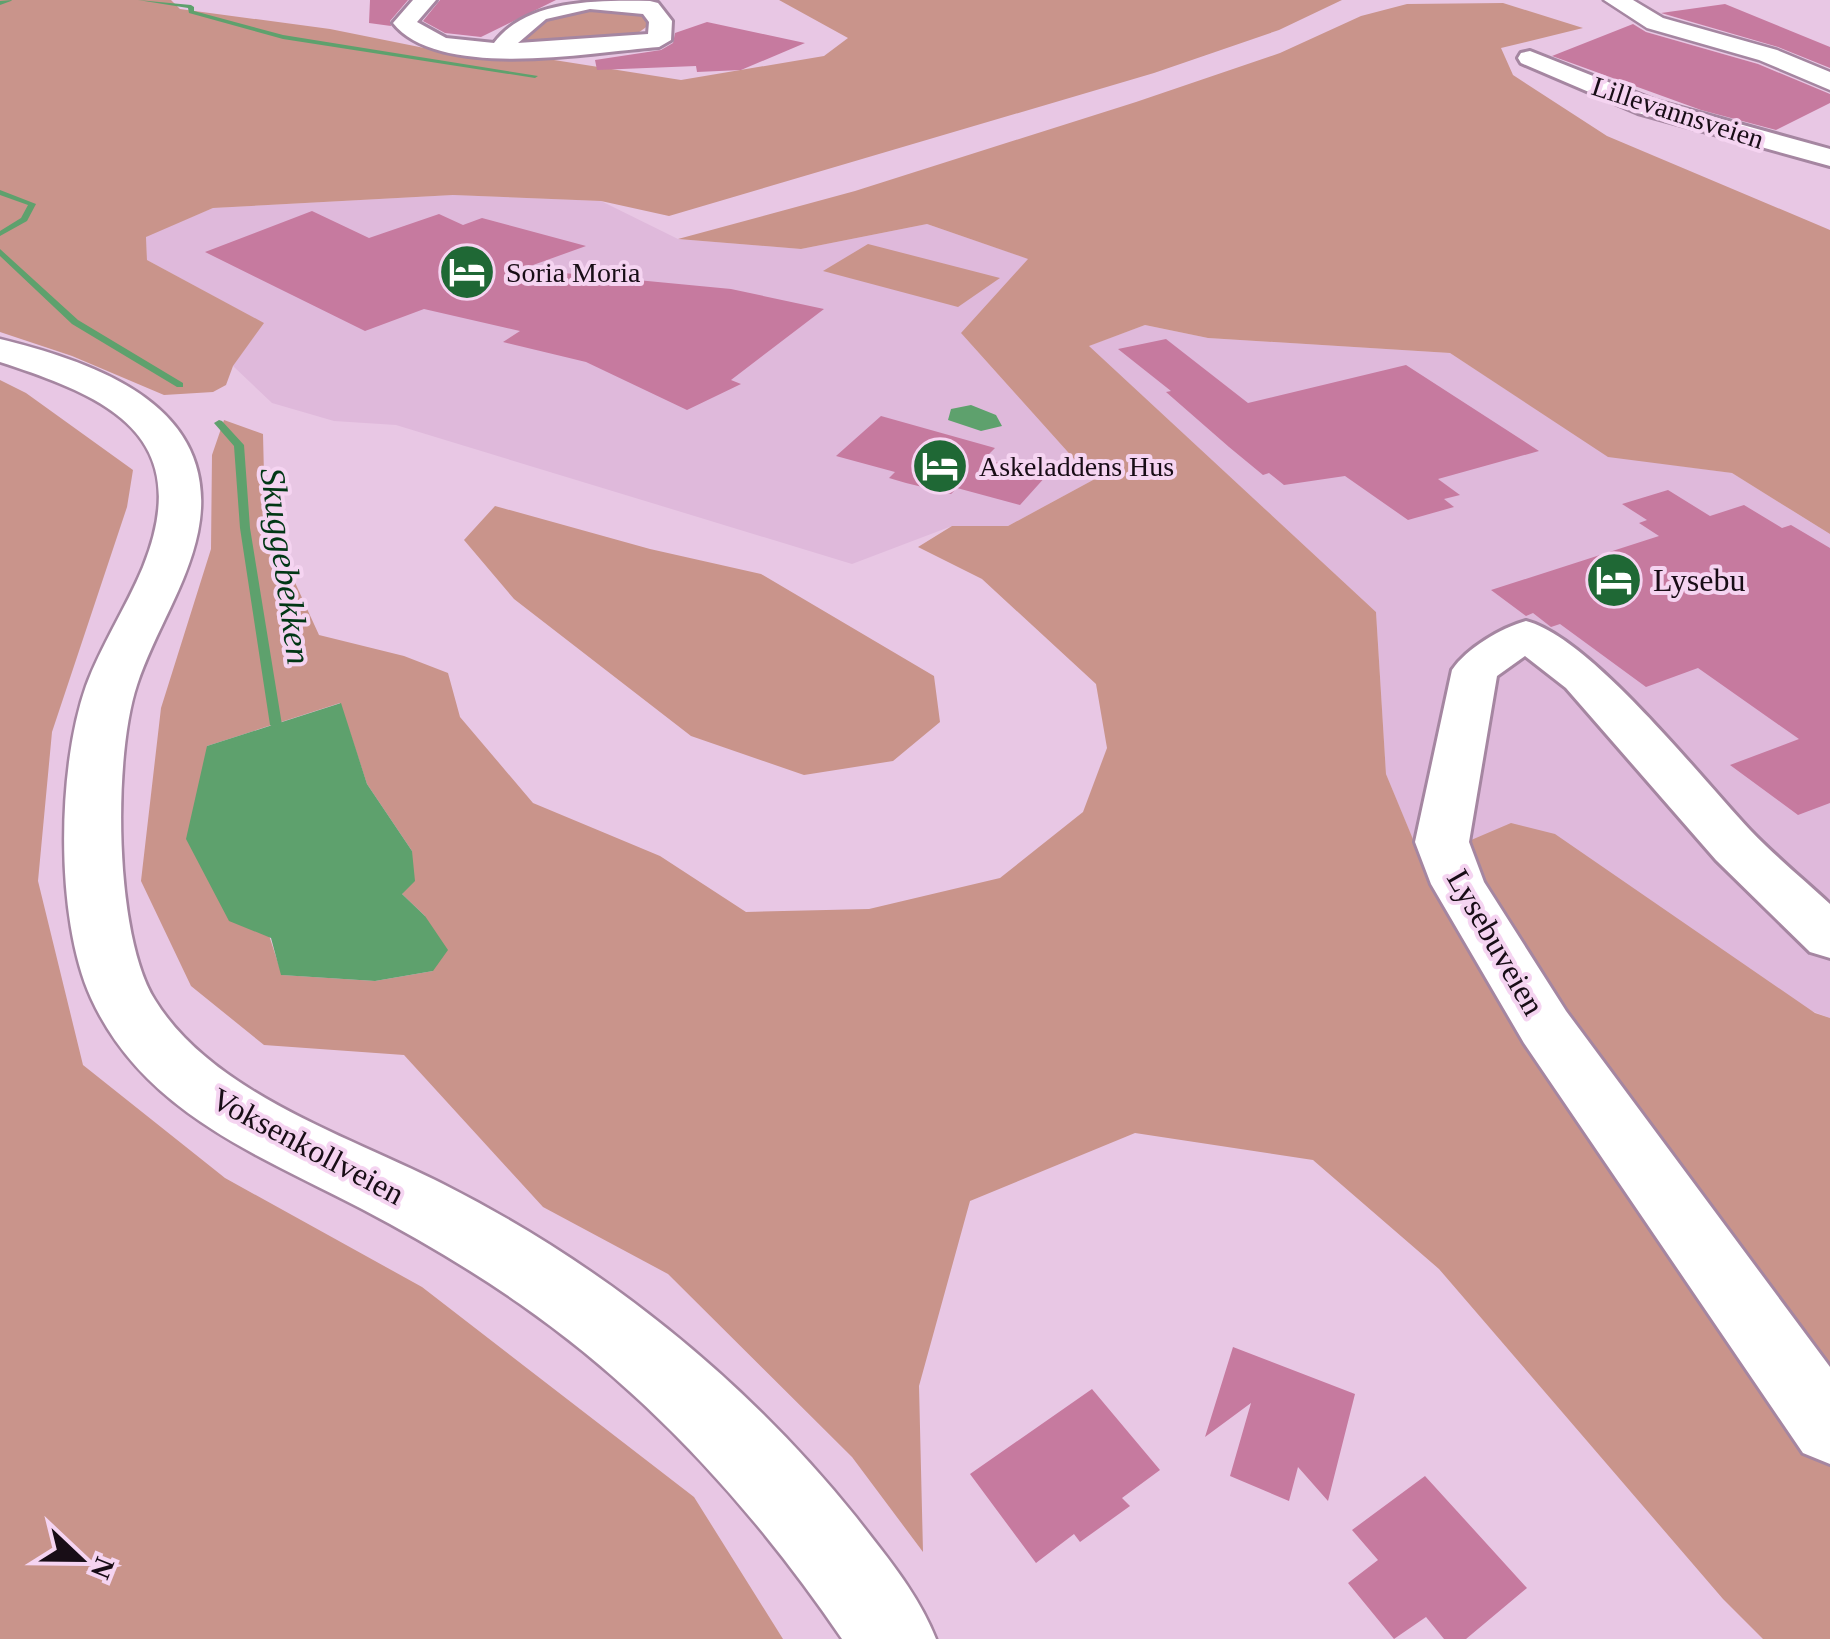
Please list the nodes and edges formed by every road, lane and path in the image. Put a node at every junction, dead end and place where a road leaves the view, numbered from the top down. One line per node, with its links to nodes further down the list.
1 (425, 0): 3 (street)
2 (1616, 0): 5 (street)
3 (501, 50): 3 (street)
4 (1530, 58): 6 (street, Lillevannsveien)
5 (1830, 82)
6 (1830, 158)
7 (0, 350): 10 (street, Voksenkollveien)
8 (1830, 937): 9 (street, Lysebuveien)
9 (1830, 1428)
10 (893, 1639)

